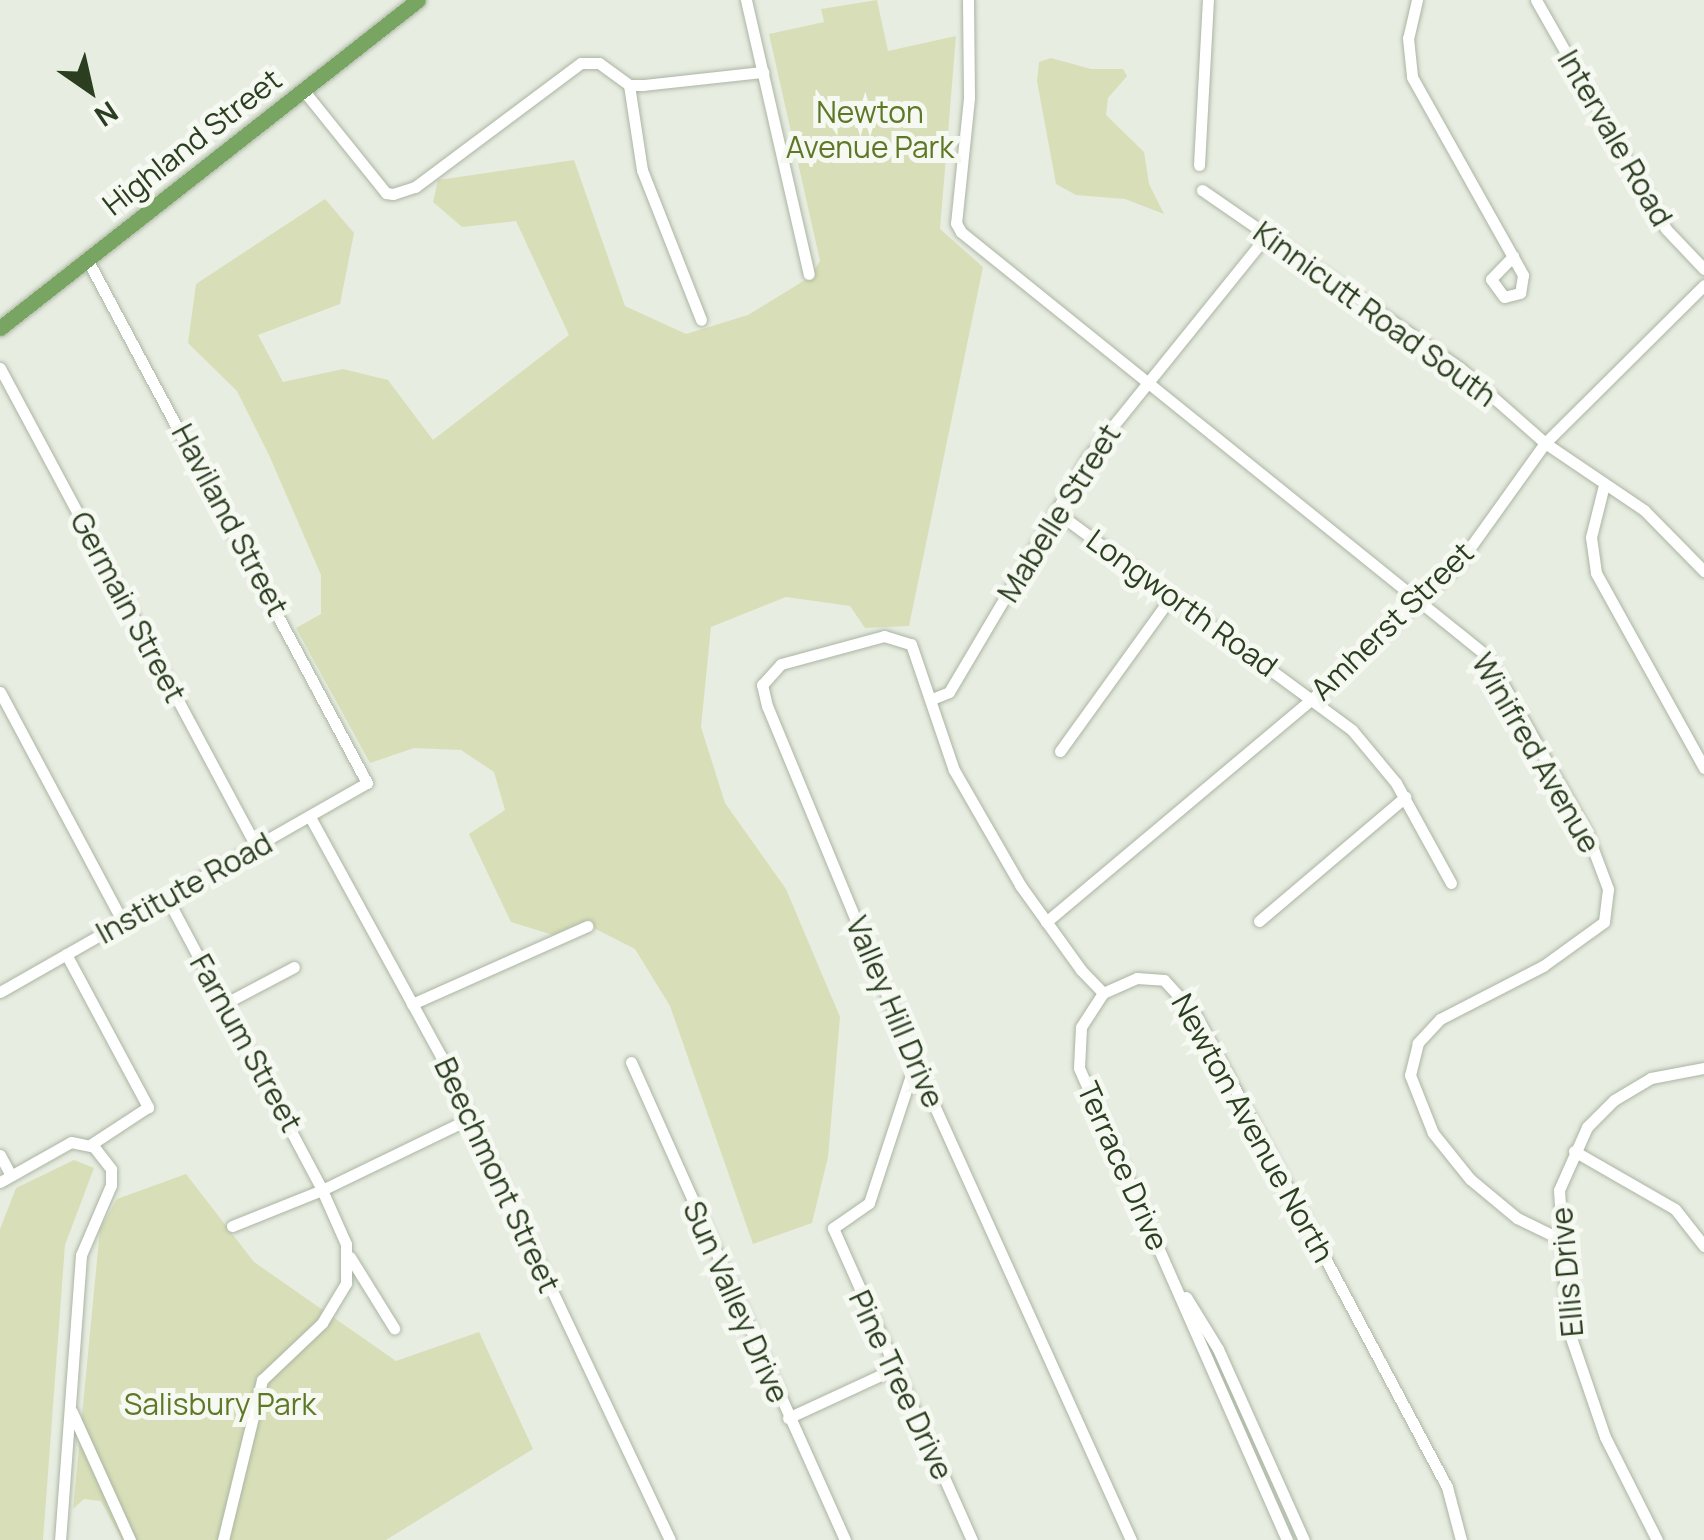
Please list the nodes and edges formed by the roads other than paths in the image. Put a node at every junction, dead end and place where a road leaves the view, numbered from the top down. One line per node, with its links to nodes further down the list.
1 (418, 0): 9 (main road, Highland Street)
2 (746, 0): 7 (street)
3 (968, 0): 21 (street, Winifred Avenue)
4 (1208, 0): 10 (street)
5 (1417, 0): 13 (street)
6 (1536, 0): 15 (street, Intervale Road)
7 (762, 72): 8 (street); 16 (street)
8 (629, 84): 9 (street); 18 (street)
9 (304, 91): 14 (main road, Highland Street)
10 (1199, 164)
11 (1202, 190): 12 (street, Kinnicutt Road South)
12 (1267, 235): 21 (street, Mabelle Street); 22 (street, Kinnicutt Road South)
13 (1513, 256)
14 (87, 259): 19 (main road, Highland Street); 33 (street, Haviland Street)
15 (1704, 269)
16 (809, 274)
17 (1704, 285): 22 (street, Amherst Street)
18 (701, 320)
19 (0, 328)
20 (0, 368): 36 (street, Germain Street)
21 (1147, 381): 24 (street, Mabelle Street); 27 (street, Winifred Avenue)
22 (1545, 443): 23 (street, Kinnicutt Road South); 27 (street, Amherst Street)
23 (1604, 485): 25 (street, Kinnicutt Road South); 32 (street)
24 (1055, 512): 26 (street, Longworth Road); 30 (street, Mabelle Street)
25 (1704, 571)
26 (1171, 597): 29 (street, Longworth Road); 31 (street)
27 (1418, 602): 29 (street, Amherst Street); 59 (street, Winifred Avenue)
28 (0, 692): 40 (street)
29 (1314, 697): 34 (street, Longworth Road); 41 (street, Amherst Street)
30 (932, 699): 41 (street); 50 (street, Valley Hill Drive)
31 (1060, 750)
32 (1704, 768)
33 (367, 783): 35 (street, Institute Road)
34 (1405, 797): 37 (street, Longworth Road); 39 (street)
35 (310, 818): 36 (street, Institute Road); 48 (street, Beechmont Street)
36 (256, 846): 38 (street, Institute Road)
37 (1451, 883)
38 (167, 898): 40 (street, Institute Road); 47 (street, Farnum Street)
39 (1258, 920)
40 (123, 922): 43 (street, Institute Road)
41 (1046, 922): 46 (street)
42 (587, 926): 48 (street)
43 (66, 954): 45 (street, Institute Road); 53 (street)
44 (294, 967): 47 (street)
45 (0, 992)
46 (1103, 993): 62 (street, Terrace Drive); 76 (street, Newton Avenue North)
47 (224, 1004): 57 (street, Farnum Street)
48 (412, 1004): 52 (street, Beechmont Street)
49 (630, 1062): 66 (street, Sun Valley Drive)
50 (915, 1064): 64 (street, Pine Tree Drive); 73 (street, Valley Hill Drive)
51 (1704, 1068): 54 (street, Ellis Drive)
52 (471, 1118): 57 (street); 70 (street, Beechmont Street)
53 (90, 1144): 56 (street); 65 (street)
54 (1574, 1151): 59 (street, Ellis Drive); 60 (street)
55 (0, 1156): 56 (street)
56 (5, 1178)
57 (322, 1190): 58 (street); 61 (street, Farnum Street)
58 (232, 1226)
59 (1558, 1238): 77 (street, Ellis Drive)
60 (1704, 1246)
61 (348, 1254): 63 (street); 69 (street)
62 (1177, 1285): 74 (street, Terrace Drive); 75 (street, Terrace Drive)
63 (394, 1328)
64 (894, 1369): 66 (street); 72 (street, Pine Tree Drive)
65 (71, 1411): 67 (street); 68 (street)
66 (788, 1418): 71 (street, Sun Valley Drive)
67 (60, 1540)
68 (130, 1540)
69 (223, 1540)
70 (670, 1540)
71 (845, 1540)
72 (972, 1540)
73 (1131, 1540)
74 (1287, 1540)
75 (1304, 1540)
76 (1462, 1540)
77 (1657, 1540)

